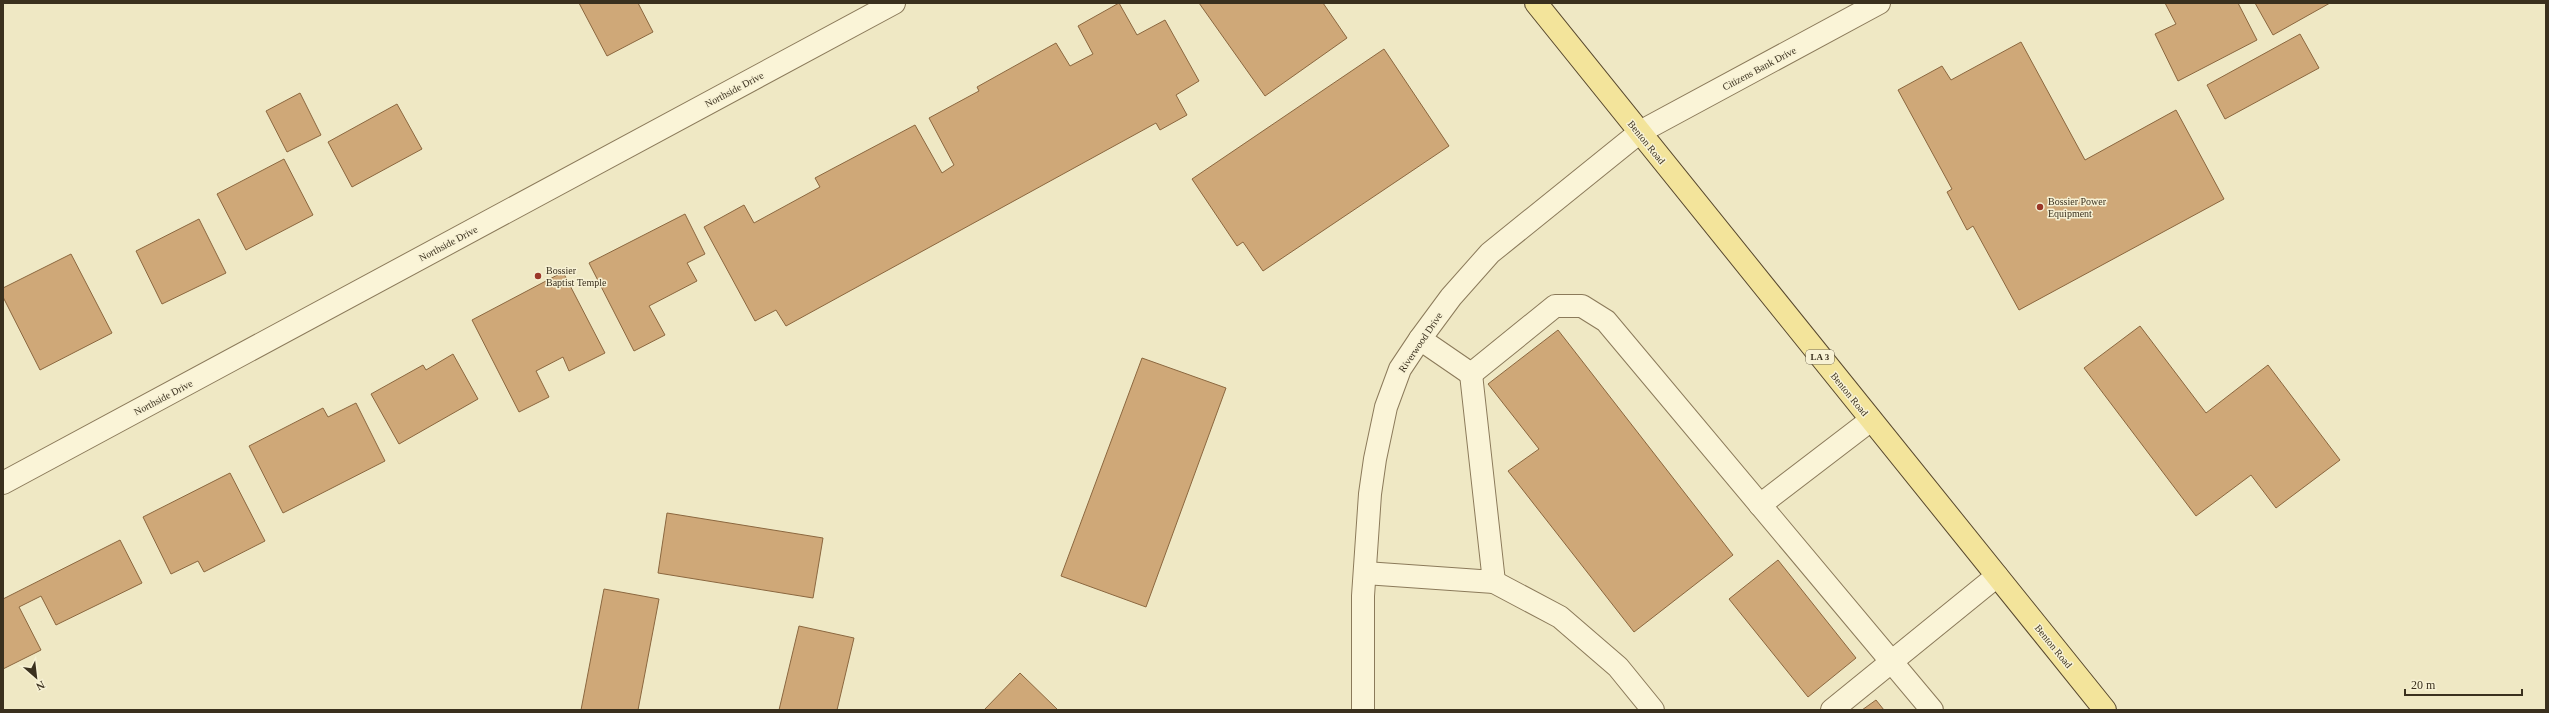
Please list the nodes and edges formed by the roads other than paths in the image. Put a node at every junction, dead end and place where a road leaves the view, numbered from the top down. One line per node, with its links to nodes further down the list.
1 (894, 3): 8 (street, Northside Drive)
2 (1536, 3): 4 (main road, Benton Road / LA 3)
3 (1879, 3): 4 (street, Citizens Bank Drive)
4 (1640, 132): 5 (street, Riverwood Drive); 7 (main road, Benton Road / LA 3)
5 (1420, 339): 6 (street); 10 (street, Riverwood Drive)
6 (1471, 374): 9 (street); 12 (street)
7 (1871, 420): 9 (street); 11 (main road, Benton Road / LA 3)
8 (3, 483)
9 (1760, 506): 13 (street)
10 (1365, 573): 12 (street); 14 (street, Riverwood Drive)
11 (1997, 576): 13 (street); 18 (main road, Benton Road / LA 3)
12 (1494, 582): 15 (street)
13 (1892, 662): 16 (street); 17 (street)
14 (1363, 710)
15 (1653, 710)
16 (1832, 710)
17 (1932, 710)
18 (2105, 710)

